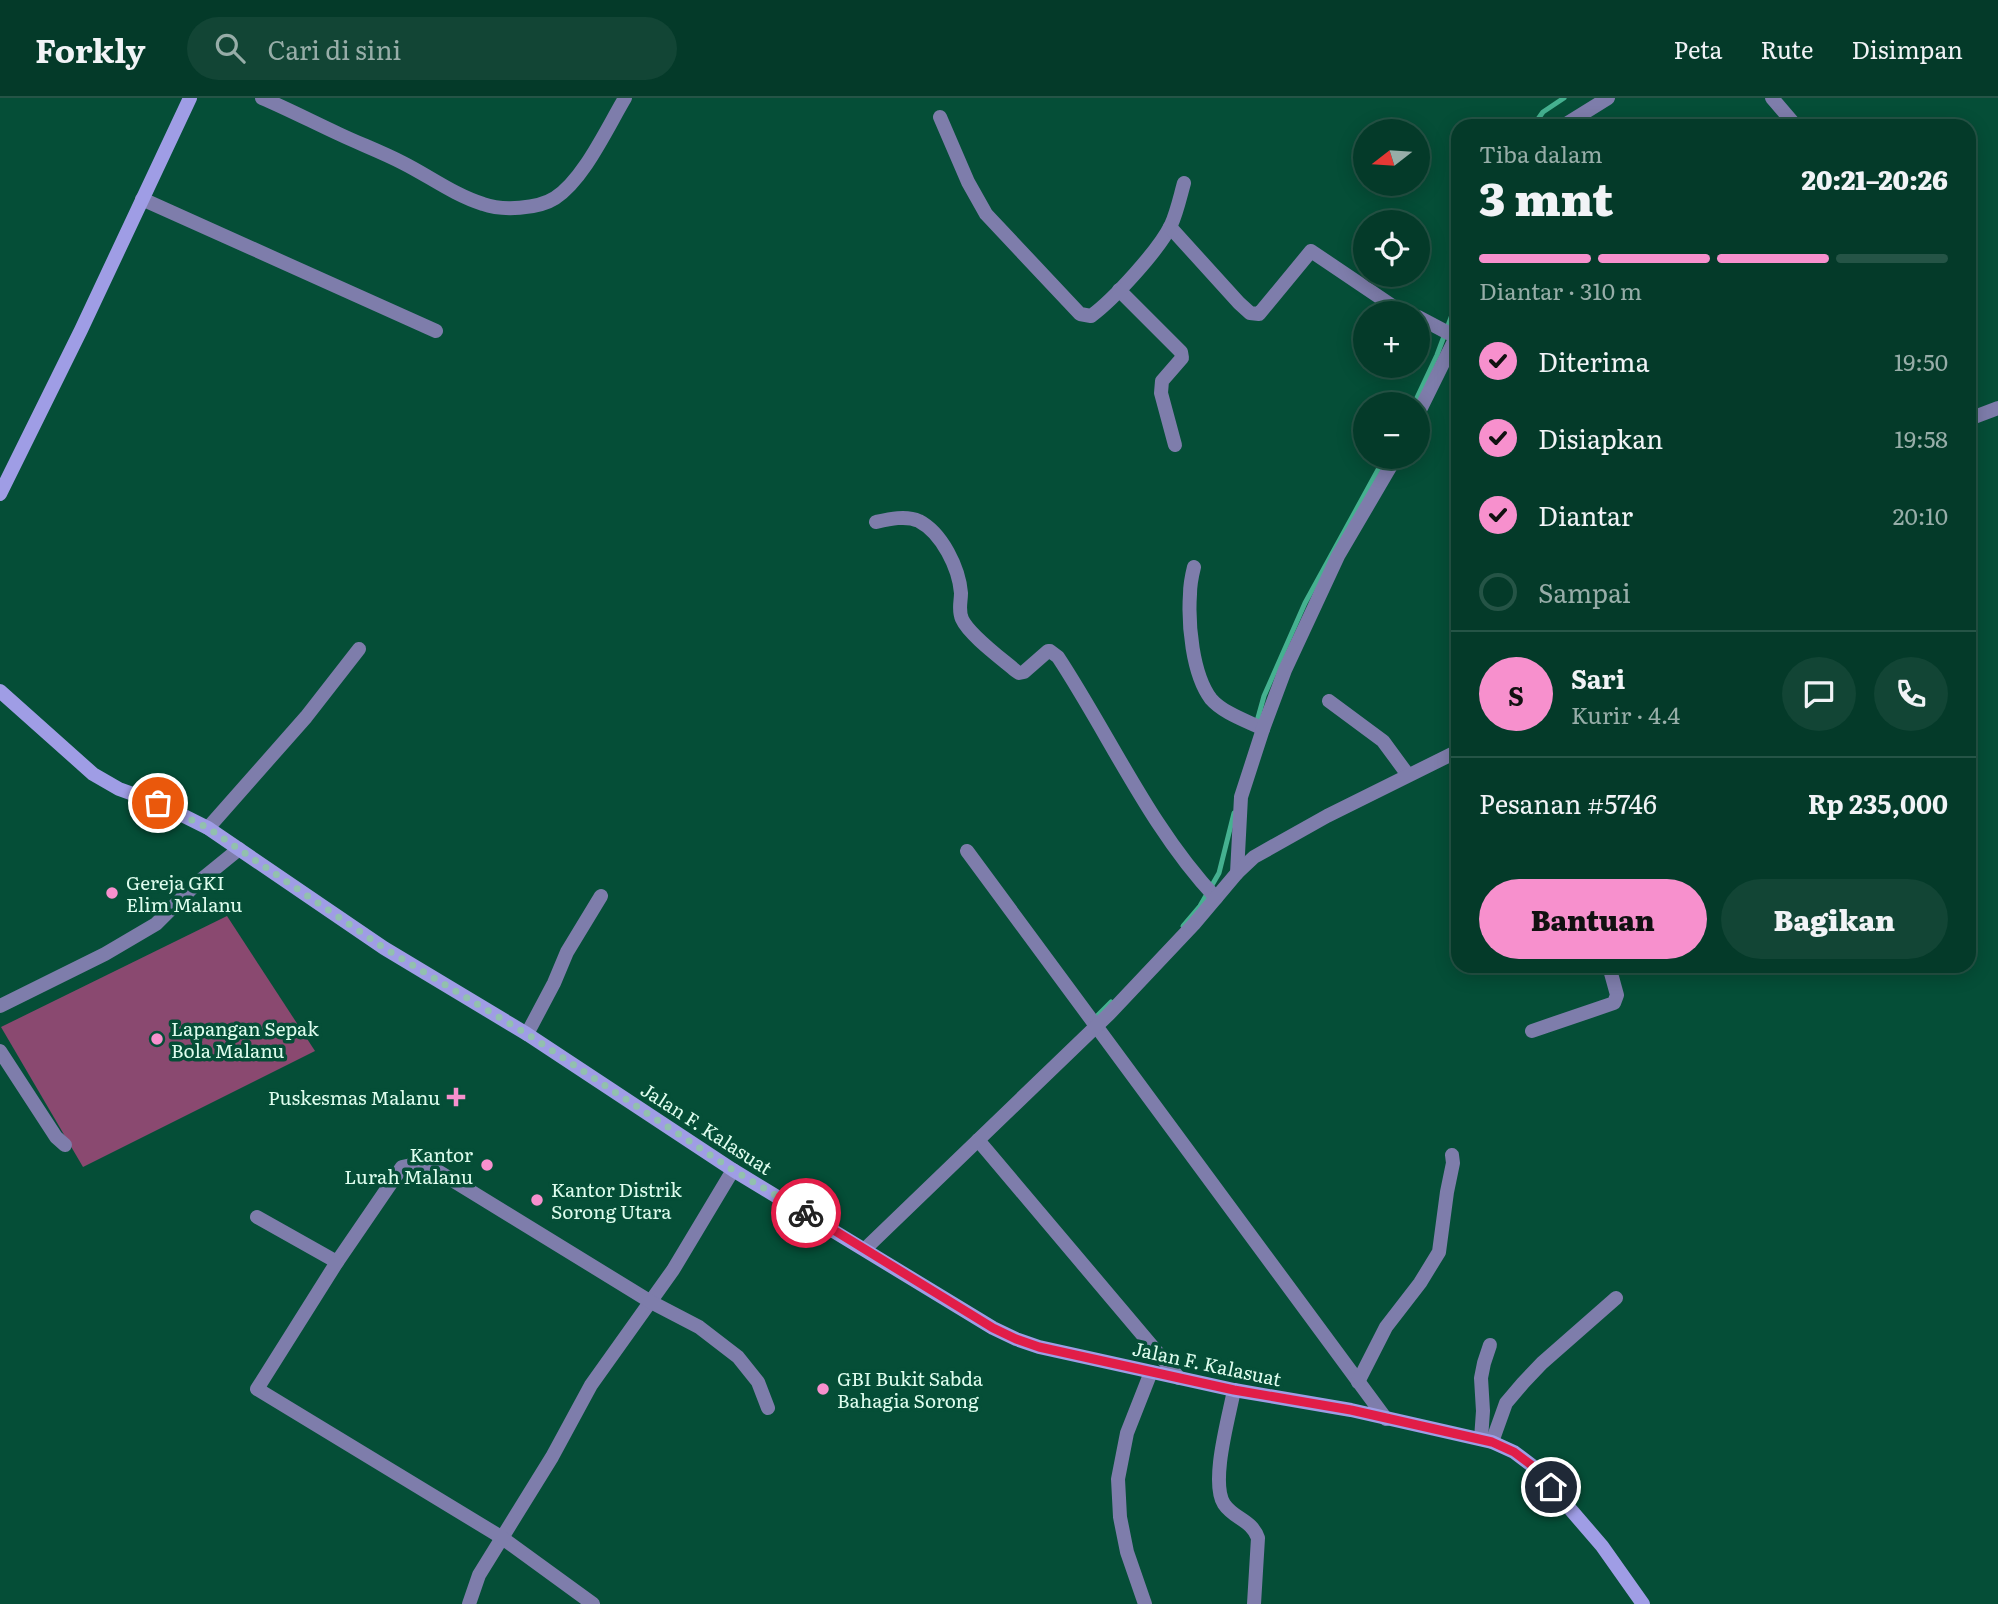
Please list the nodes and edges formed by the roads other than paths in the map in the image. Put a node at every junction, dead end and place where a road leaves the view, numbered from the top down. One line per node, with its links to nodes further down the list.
1 (190, 98): 11 (street)
2 (262, 98): 3 (street)
3 (625, 98)
4 (1608, 98): 6 (street)
5 (1772, 98): 9 (street)
6 (1591, 102): 8 (street)
7 (940, 117): 13 (street)
8 (1571, 119)
9 (1790, 119)
10 (1184, 183): 12 (street)
11 (142, 199): 16 (street); 24 (street)
12 (1170, 227): 13 (street); 14 (street)
13 (1118, 290): 22 (street)
14 (1385, 301)
15 (1430, 323): 17 (street)
16 (436, 331)
17 (1451, 332)
18 (1451, 343): 19 (street)
19 (1428, 392)
20 (1998, 408): 21 (street)
21 (1976, 416)
22 (1175, 445)
23 (1389, 469): 30 (street)
24 (0, 494)
25 (876, 522): 37 (street)
26 (1194, 567): 30 (street)
27 (359, 649): 33 (street)
28 (0, 691): 33 (street, Jalan F. Kalasuat)
29 (1329, 701): 32 (street)
30 (1257, 726): 36 (street)
31 (1451, 754): 32 (street)
32 (1408, 775): 36 (street)
33 (208, 828): 34 (street, Jalan F. Kalasuat)
34 (239, 849): 40 (street); 43 (street, Jalan F. Kalasuat)
35 (967, 851): 41 (street)
36 (1237, 873): 37 (street)
37 (1213, 895): 41 (street)
38 (601, 896): 43 (street)
39 (1611, 973): 42 (street)
40 (0, 1006)
41 (1096, 1025): 45 (street); 57 (street)
42 (1532, 1031)
43 (527, 1034): 48 (street, Jalan F. Kalasuat)
44 (0, 1051): 46 (street)
45 (978, 1140): 50 (street); 56 (street)
46 (65, 1145)
47 (1452, 1155): 57 (street)
48 (733, 1170): 50 (street, Jalan F. Kalasuat); 53 (street)
49 (257, 1217): 51 (street)
50 (865, 1249): 55 (street, Jalan F. Kalasuat)
51 (337, 1262): 53 (street); 62 (street)
52 (1616, 1298): 61 (street)
53 (651, 1302): 59 (street); 62 (street)
54 (1490, 1345): 61 (street)
55 (1151, 1372): 56 (street, Jalan F. Kalasuat); 65 (street)
56 (1180, 1378): 58 (street, Jalan F. Kalasuat)
57 (1358, 1382): 60 (street)
58 (1234, 1390): 60 (street, Jalan F. Kalasuat); 66 (street)
59 (768, 1408)
60 (1386, 1419): 61 (street, Jalan F. Kalasuat)
61 (1486, 1441): 67 (street, Jalan F. Kalasuat)
62 (501, 1537): 63 (street); 64 (street)
63 (469, 1604)
64 (593, 1604)
65 (1145, 1604)
66 (1254, 1604)
67 (1643, 1604)

